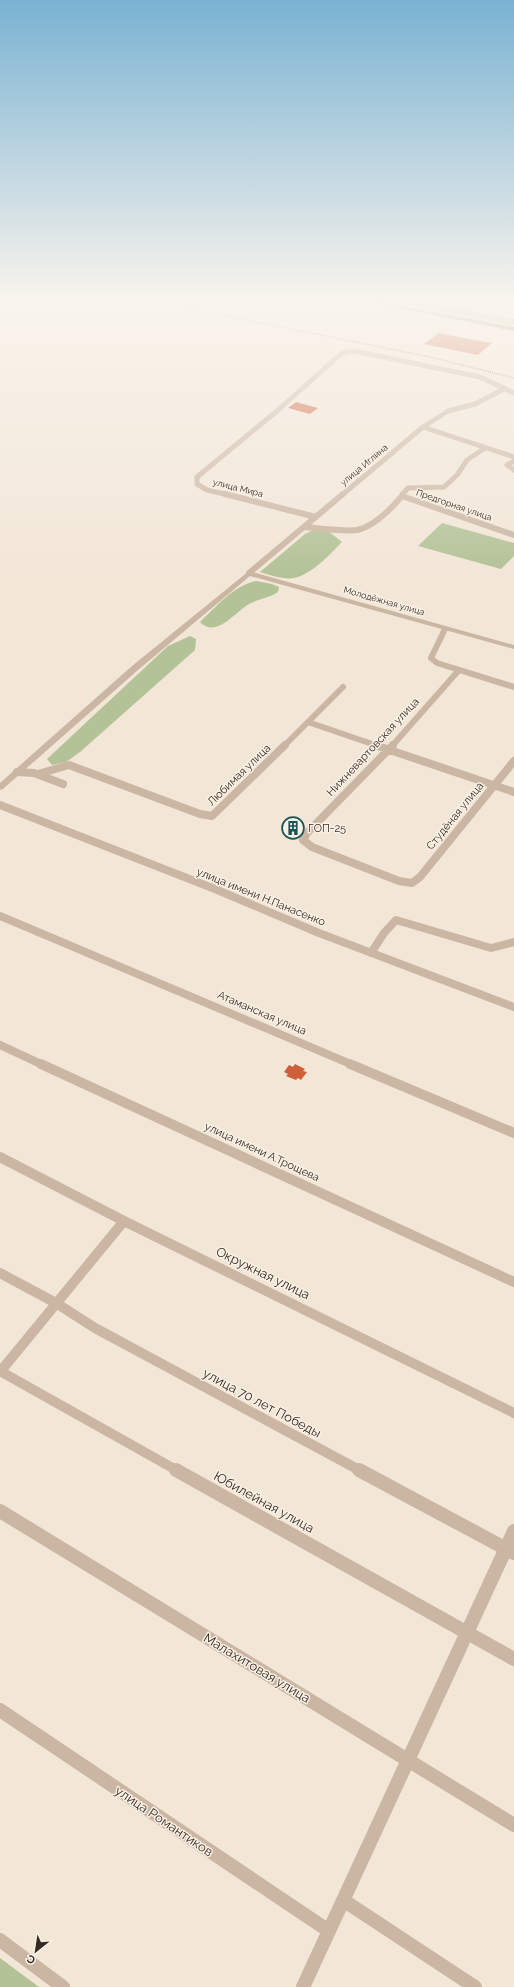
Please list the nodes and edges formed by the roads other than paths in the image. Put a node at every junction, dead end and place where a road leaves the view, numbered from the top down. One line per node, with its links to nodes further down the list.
1 (300, 391): 9 (street, улица Мира)
2 (501, 391): 3 (street, улица Иглина)
3 (423, 427): 4 (street); 9 (street, улица Иглина)
4 (485, 448): 5 (street); 8 (street)
5 (514, 457)
6 (514, 461): 7 (street)
7 (514, 470)
8 (402, 496): 10 (street, Предгорная улица); 11 (street, Предгорная улица)
9 (316, 517): 10 (street, улица Иглина)
10 (304, 527): 12 (street, улица Иглина)
11 (514, 535)
12 (249, 573): 13 (street, Молодёжная улица); 21 (street)
13 (445, 629): 14 (street, Молодёжная улица); 15 (street)
14 (514, 647)
15 (460, 670): 17 (street); 19 (street, Нижневартовская улица)
16 (343, 687): 18 (street, Любимая улица)
17 (514, 687)
18 (308, 722): 19 (street); 22 (street, Любимая улица)
19 (388, 750): 24 (street); 28 (street, Нижневартовская улица)
20 (514, 762): 24 (street, Студёная улица)
21 (17, 772): 22 (street); 25 (street)
22 (38, 774): 23 (street)
23 (63, 784)
24 (494, 786): 26 (street); 28 (street, Студёная улица)
25 (0, 787)
26 (514, 792)
27 (0, 805): 31 (street, улица имени Н.Панасенко)
28 (412, 883)
29 (0, 916): 34 (street, Атаманская улица)
30 (514, 942): 31 (street)
31 (371, 953): 32 (street, улица имени Н.Панасенко)
32 (514, 1007)
33 (0, 1045): 38 (street, улица имени А.Трощева)
34 (514, 1132)
35 (0, 1157): 36 (street, Окружная улица)
36 (124, 1221): 39 (street); 41 (street, Окружная улица)
37 (0, 1273): 39 (street, улица 70 лет Победы)
38 (514, 1282)
39 (56, 1303): 40 (street); 44 (street, улица 70 лет Победы)
40 (0, 1371): 45 (street, Юбилейная улица)
41 (514, 1413)
42 (0, 1511): 48 (street, Малахитовая улица)
43 (514, 1531): 44 (street)
44 (510, 1551): 45 (street)
45 (467, 1633): 46 (street, Юбилейная улица); 48 (street)
46 (514, 1659)
47 (0, 1710): 51 (street, улица Романтиков)
48 (408, 1760): 49 (street, Малахитовая улица); 50 (street)
49 (514, 1825)
50 (343, 1900): 51 (street); 55 (street)
51 (329, 1931): 54 (street)
52 (0, 1940): 53 (street)
53 (63, 1987)
54 (303, 1987)
55 (475, 1987)

